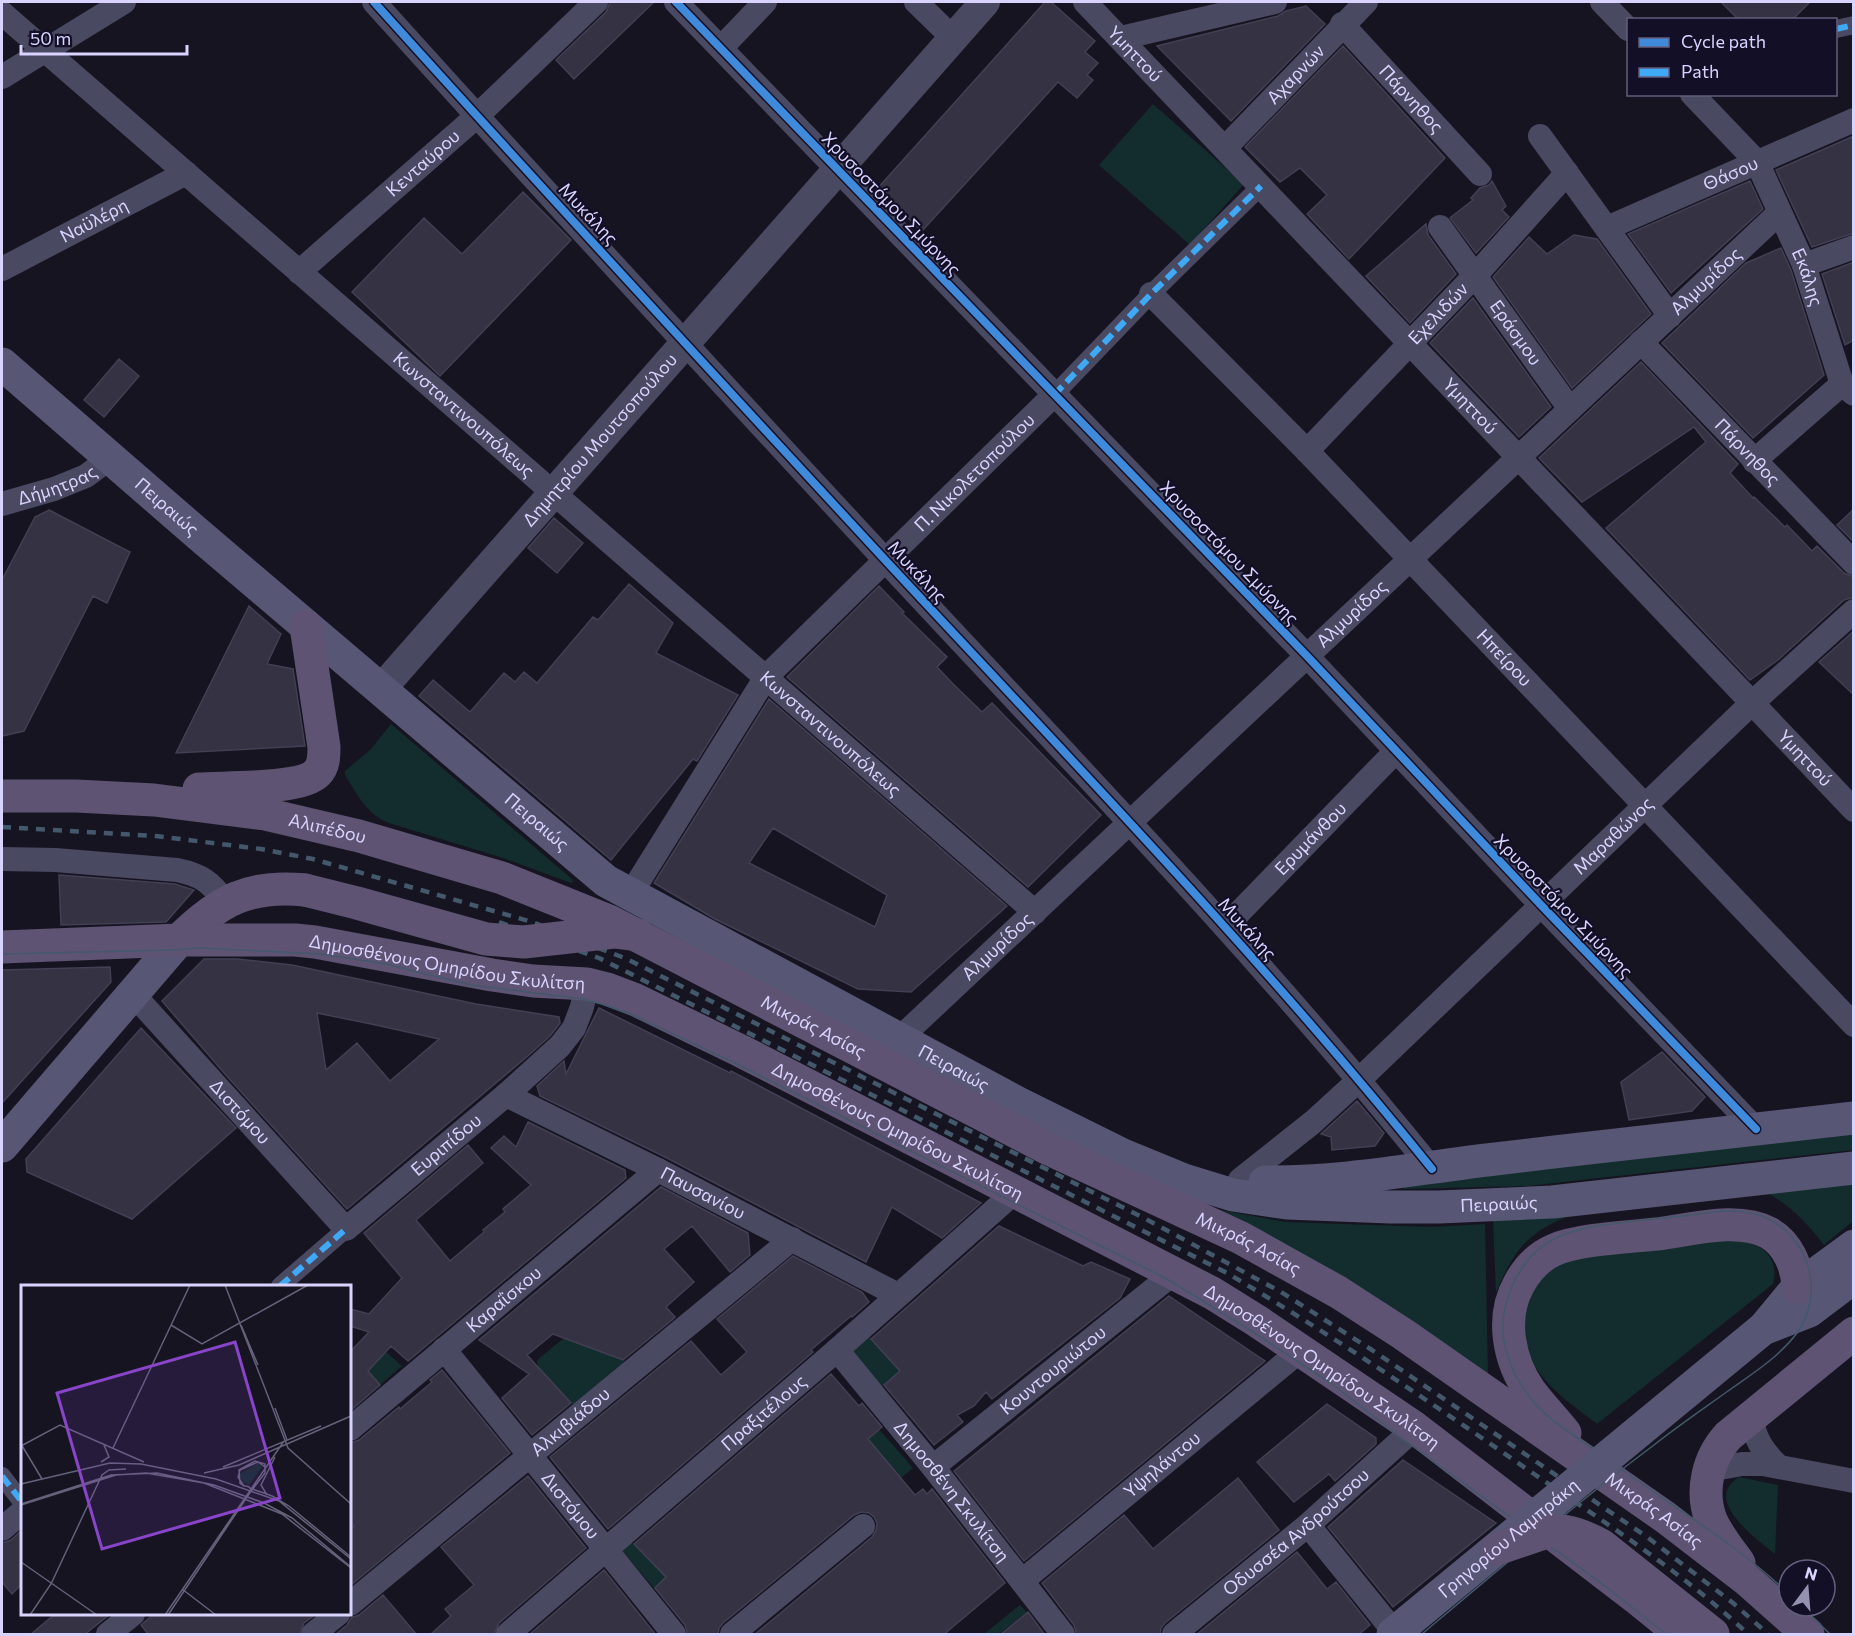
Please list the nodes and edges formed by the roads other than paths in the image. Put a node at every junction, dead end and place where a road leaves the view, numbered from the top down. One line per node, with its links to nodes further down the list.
1 (124, 2): 20 (street)
2 (374, 2): 23 (street, Μυκάλης)
3 (596, 2): 23 (street, Κενταύρου)
4 (676, 2): 19 (street, Χρυσοστόμου Σμύρνης)
5 (765, 2): 19 (street)
6 (916, 2): 17 (street)
7 (985, 2): 17 (street, Δημητρίου Μουτσοπούλου)
8 (1085, 2): 18 (street, Υμηττού)
9 (1275, 2): 18 (street)
10 (1366, 2): 13 (street, Αχαρνών)
11 (1602, 2): 15 (street)
12 (2, 13): 20 (street, Κωνσταντινουπόλεως)
13 (1342, 24): 26 (street, Αχαρνών); 31 (street, Πάρνηθος)
14 (1854, 25): 16 (street)
15 (1627, 27)
16 (1837, 29)
17 (953, 38): 28 (street, Δημητρίου Μουτσοπούλου)
18 (1121, 38): 26 (street, Υμηττού)
19 (721, 48): 28 (street, Χρυσοστόμου Σμύρνης)
20 (45, 51): 21 (street); 29 (street, Κωνσταντινουπόλεως)
21 (2, 77)
22 (1694, 96): 27 (street, Εκάλης)
23 (477, 116): 39 (street, Κενταύρου); 43 (street, Μυκάλης)
24 (1854, 120): 27 (street, Θάσου)
25 (1540, 136): 30 (street)
26 (1225, 148): 32 (street, Υμηττού)
27 (1756, 162): 33 (street, Εκάλης); 35 (street, Θάσου)
28 (838, 170): 43 (street, Δημητρίου Μουτσοπούλου); 48 (street, Χρυσοστόμου Σμύρνης)
29 (186, 173): 38 (street, Ναϋλέρη); 39 (street, Κωνσταντινουπόλεως)
30 (1567, 173): 35 (street); 40 (street, Εχελιδών)
31 (1479, 174)
32 (1261, 186): 41 (street, Π. Νικολετοπούλου); 45 (street, Υμηττού)
33 (1779, 213): 37 (street, Εκάλης); 42 (street, Αλμυρίδος)
34 (1440, 227): 40 (street, Εράσμου)
35 (1607, 228): 42 (street)
36 (1854, 247): 37 (street)
37 (1804, 265): 47 (street, Εκάλης)
38 (2, 269)
39 (299, 272): 54 (street, Κωνσταντινουπόλεως)
40 (1475, 275): 45 (street, Εχελιδών); 49 (street, Εράσμου)
41 (1151, 294): 48 (street, Π. Νικολετοπούλου); 50 (street, Ηπείρου)
42 (1670, 316): 44 (street, Αλμυρίδος)
43 (686, 342): 54 (street, Δημητρίου Μουτσοπούλου); 57 (street, Μυκάλης)
44 (1641, 342): 49 (street, Αλμυρίδος); 53 (street, Πάρνηθος)
45 (1410, 343): 50 (street, Εχελιδών); 51 (street, Υμηττού)
46 (2, 364): 52 (main road, Πειραιώς)
47 (1848, 389): 53 (street)
48 (1054, 395): 57 (street, Π. Νικολετοπούλου); 61 (street, Χρυσοστόμου Σμύρνης)
49 (1570, 409): 51 (street, Αλμυρίδος)
50 (1307, 451): 56 (street, Ηπείρου)
51 (1519, 457): 56 (street, Αλμυρίδος); 64 (street, Υμηττού)
52 (110, 458): 55 (street, Δήμητρας); 60 (main road, Πειραιώς)
53 (1754, 461): 58 (street, Πάρνηθος)
54 (553, 493): 62 (street, Κωνσταντινουπόλεως); 63 (street, Δημητρίου Μουτσοπούλου)
55 (2, 504)
56 (1410, 560): 61 (street, Αλμυρίδος); 68 (street, Ηπείρου)
57 (886, 561): 62 (street, Π. Νικολετοπούλου); 70 (street, Μυκάλης)
58 (1854, 563)
59 (1854, 611): 64 (street, Μαραθώνος)
60 (306, 626): 63 (main road, Πειραιώς); 67 (main road)
61 (1307, 656): 65 (street, Χρυσοστόμου Σμύρνης); 70 (street, Αλμυρίδος)
62 (766, 677): 72 (street, Π. Νικολετοπούλου); 75 (street, Κωνσταντινουπόλεως)
63 (381, 688): 72 (main road, Πειραιώς)
64 (1752, 703): 68 (street, Μαραθώνος); 69 (street, Υμηττού)
65 (1396, 751): 74 (street, Χρυσοστόμου Σμύρνης); 76 (street, Ερυμάνθου)
66 (2, 796): 67 (main road, Αλιπέδου)
67 (76, 796): 77 (main road, Αλιπέδου, bridge)
68 (1646, 806): 74 (street, Μαραθώνος); 82 (street, Ηπείρου)
69 (1854, 810)
70 (1131, 822): 75 (street, Αλμυρίδος); 76 (street, Μυκάλης)
71 (2, 859): 73 (street)
72 (630, 895): 83 (main road, Πειραιώς)
73 (226, 902): 77 (main road, bridge); 78 (main road)
74 (1541, 905): 84 (street, Μαραθώνος); 87 (street, Χρυσοστόμου Σμύρνης)
75 (1035, 912): 83 (street, Αλμυρίδος)
76 (1225, 927): 84 (street, Μυκάλης)
77 (638, 935): 112 (main road, Μικράς Ασίας)
78 (179, 940): 79 (main road, Δημοσθένους Ομηρίδου Σκυλίτση); 80 (main road, Δημοσθένους Ομηρίδου Σκυλίτση); 81 (main road)
79 (2, 947)
80 (587, 984): 85 (street, Ευριπίδου); 94 (main road, Δημοσθένους Ομηρίδου Σκυλίτση)
81 (133, 994): 88 (main road); 95 (street, Διστόμου)
82 (1854, 1025)
83 (899, 1039): 89 (main road, Πειραιώς)
84 (1360, 1079): 90 (street, Μυκάλης); 93 (street, Μαραθώνος)
85 (506, 1095): 92 (street, Παυσανίου); 95 (street, Ευριπίδου)
86 (1854, 1118): 87 (main road, Πειραιώς)
87 (1756, 1130): 90 (main road, Πειραιώς)
88 (2, 1146)
89 (1148, 1165): 91 (main road, Πειραιώς); 93 (main road, Πειραιώς)
90 (1432, 1168): 93 (main road, Πειραιώς)
91 (1854, 1168)
92 (658, 1170): 96 (street, Παυσανίου); 105 (street, Καραΐσκου)
93 (1240, 1180)
94 (1016, 1191): 98 (main road, Δημοσθένους Ομηρίδου Σκυλίτση); 102 (street, Πραξιτέλους)
95 (346, 1229): 100 (street, Ευριπίδου)
96 (792, 1239): 102 (street, Παυσανίου); 111 (street, Αλκιβιάδου)
97 (1854, 1246): 101 (main road, Γρηγορίου Λαμπράκη)
98 (1174, 1273): 107 (main road, Δημοσθένους Ομηρίδου Σκυλίτση); 114 (street, Κουντουριώτου)
99 (1854, 1277): 103 (main road, Γρηγορίου Λαμπράκη)
100 (282, 1285)
101 (1798, 1287): 103 (main road, Γρηγορίου Λαμπράκη); 112 (main road)
102 (898, 1295): 106 (street, Πραξιτέλους)
103 (1764, 1329): 123 (main road, Γρηγορίου Λαμπράκη, bridge)
104 (1854, 1333): 108 (main road)
105 (444, 1349): 110 (street, Καραΐσκου); 111 (street, Διστόμου)
106 (837, 1350): 114 (street, Δημοσθένη Σκυλίτση); 124 (street, Πραξιτέλους)
107 (1301, 1350): 109 (main road, Δημοσθένους Ομηρίδου Σκυλίτση); 125 (street, Υψηλάντου)
108 (1752, 1416): 113 (street); 115 (main road)
109 (1415, 1428): 120 (street, Οδυσσέα Ανδρούτσου); 136 (main road, Δημοσθένους Ομηρίδου Σκυλίτση)
110 (351, 1429)
111 (530, 1455): 124 (street, Διστόμου); 127 (street, Αλκιβιάδου)
112 (1591, 1465): 126 (main road, Μικράς Ασίας)
113 (1778, 1466): 115 (street); 117 (street)
114 (933, 1467): 125 (street, Δημοσθένη Σκυλίτση)
115 (1709, 1470): 126 (main road)
116 (2, 1476): 118 (street)
117 (1854, 1481)
118 (21, 1501)
119 (21, 1513): 122 (street)
120 (1308, 1525): 129 (street, Οδυσσέα Ανδρούτσου); 135 (street)
121 (863, 1526): 133 (street)
122 (2, 1529)
123 (1497, 1549): 135 (main road, Γρηγορίου Λαμπράκη, bridge); 137 (main road, bridge)
124 (605, 1550): 131 (street, Πραξιτέλους); 132 (street, Διστόμου)
125 (1022, 1581): 134 (street, Δημοσθένη Σκυλίτση)
126 (1771, 1600): 138 (main road, Μικράς Ασίας)
127 (351, 1603)
128 (337, 1615): 130 (street)
129 (1174, 1634)
130 (313, 1635)
131 (508, 1635)
132 (674, 1635)
133 (732, 1635)
134 (1063, 1635)
135 (1395, 1635)
136 (1681, 1635)
137 (1713, 1635)
138 (1808, 1635)

